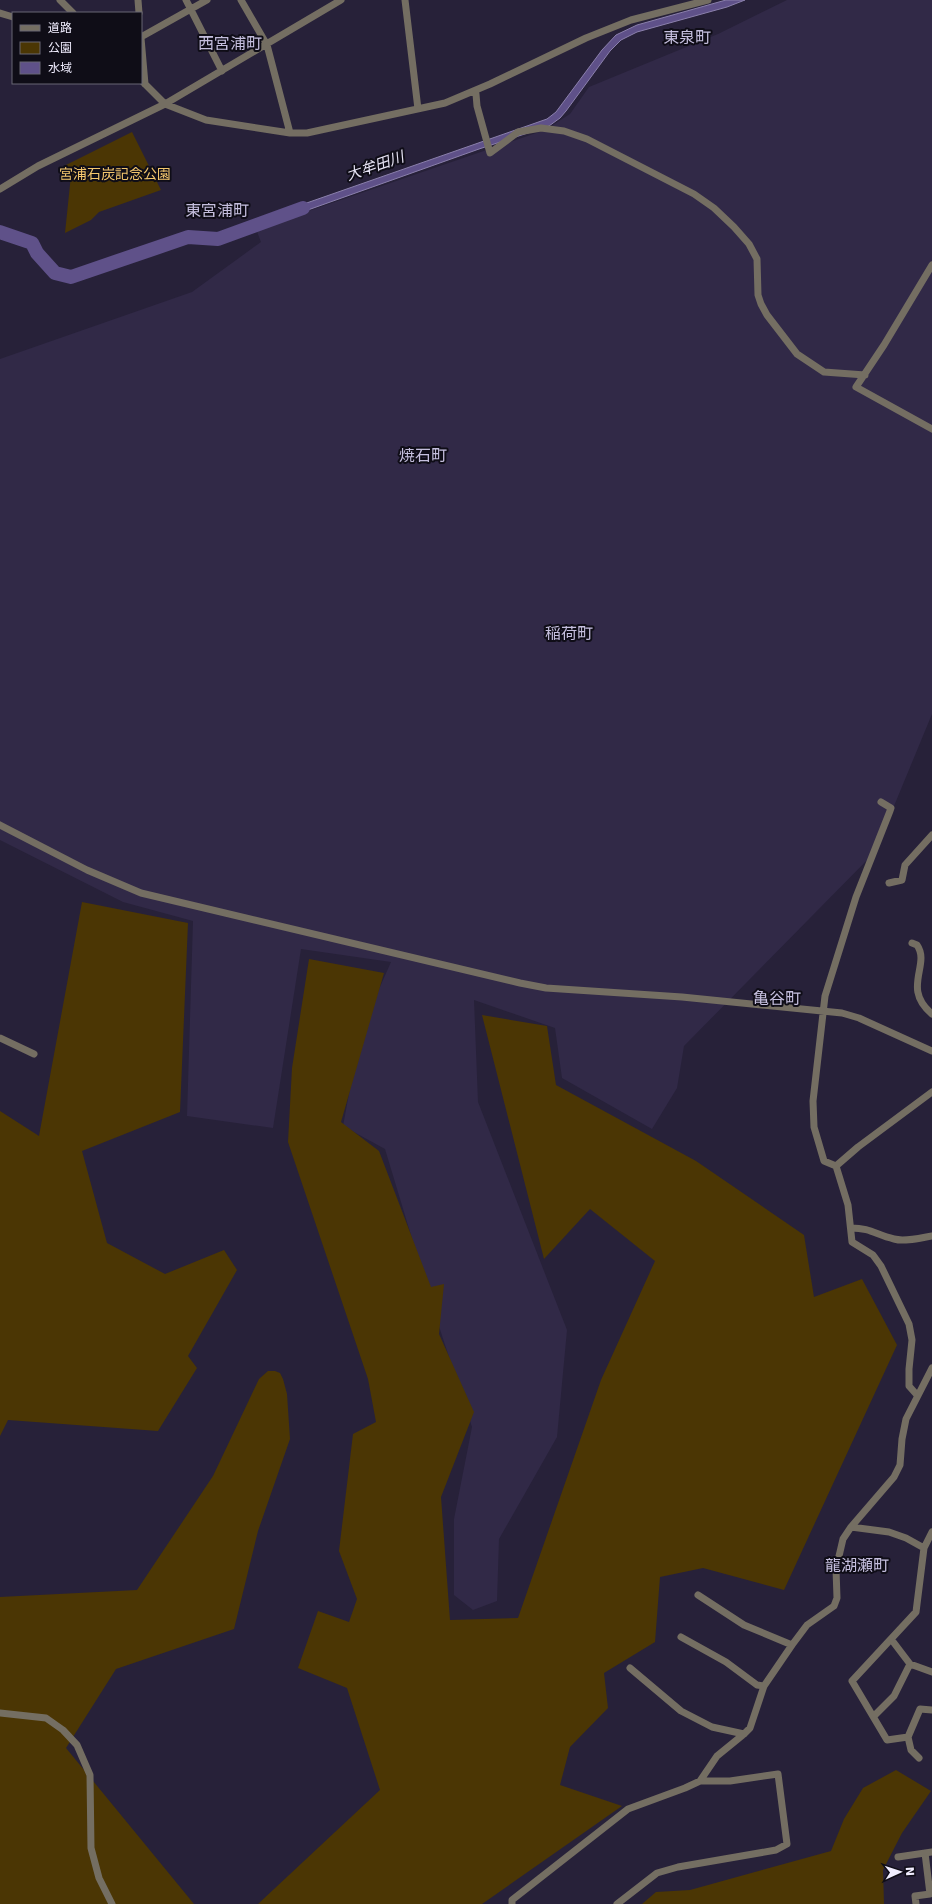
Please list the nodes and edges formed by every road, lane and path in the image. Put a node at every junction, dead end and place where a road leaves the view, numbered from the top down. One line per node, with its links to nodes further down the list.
1 (60, 0): 10 (street)
2 (138, 0): 11 (street)
3 (186, 0): 9 (street)
4 (207, 0): 9 (street)
5 (241, 0): 15 (street)
6 (341, 0): 15 (street)
7 (405, 0): 21 (street)
8 (708, 0): 21 (street)
9 (191, 9): 14 (street); 17 (street)
10 (72, 12)
11 (139, 12)
12 (0, 14): 13 (street)
13 (12, 17)
14 (142, 36)
15 (267, 45): 17 (street); 22 (street)
16 (142, 60): 18 (street)
17 (222, 71): 20 (street)
18 (143, 82): 20 (street)
19 (476, 94): 25 (street)
20 (165, 104): 22 (street); 23 (street)
21 (418, 109): 22 (street)
22 (290, 133)
23 (0, 190)
24 (932, 265): 25 (street)
25 (865, 375): 26 (street)
26 (932, 429)
27 (881, 802): 32 (street)
28 (0, 825): 32 (street)
29 (932, 835): 30 (street)
30 (889, 883)
31 (912, 943): 33 (street)
32 (823, 1010): 35 (street); 38 (street)
33 (932, 1014)
34 (0, 1038): 36 (street)
35 (932, 1051)
36 (34, 1054)
37 (932, 1092): 38 (street)
38 (836, 1166): 39 (street)
39 (851, 1228): 40 (street); 42 (street)
40 (932, 1236)
41 (932, 1368): 42 (street)
42 (917, 1395): 43 (street)
43 (851, 1527): 45 (street); 49 (street)
44 (932, 1532): 45 (street)
45 (924, 1548): 48 (street)
46 (698, 1595): 49 (street)
47 (681, 1637): 53 (street)
48 (890, 1639): 50 (street); 56 (street)
49 (792, 1645): 53 (street)
50 (910, 1664): 52 (street); 56 (street)
51 (630, 1668): 57 (street)
52 (932, 1672)
53 (764, 1686): 57 (street)
54 (932, 1710): 58 (street)
55 (0, 1713): 63 (street)
56 (874, 1716): 58 (street)
57 (744, 1734): 60 (street)
58 (908, 1737): 59 (street)
59 (918, 1758)
60 (700, 1780): 64 (street); 65 (street)
61 (929, 1852): 62 (street); 66 (street)
62 (898, 1857)
63 (112, 1904)
64 (512, 1904)
65 (617, 1904)
66 (916, 1904)

